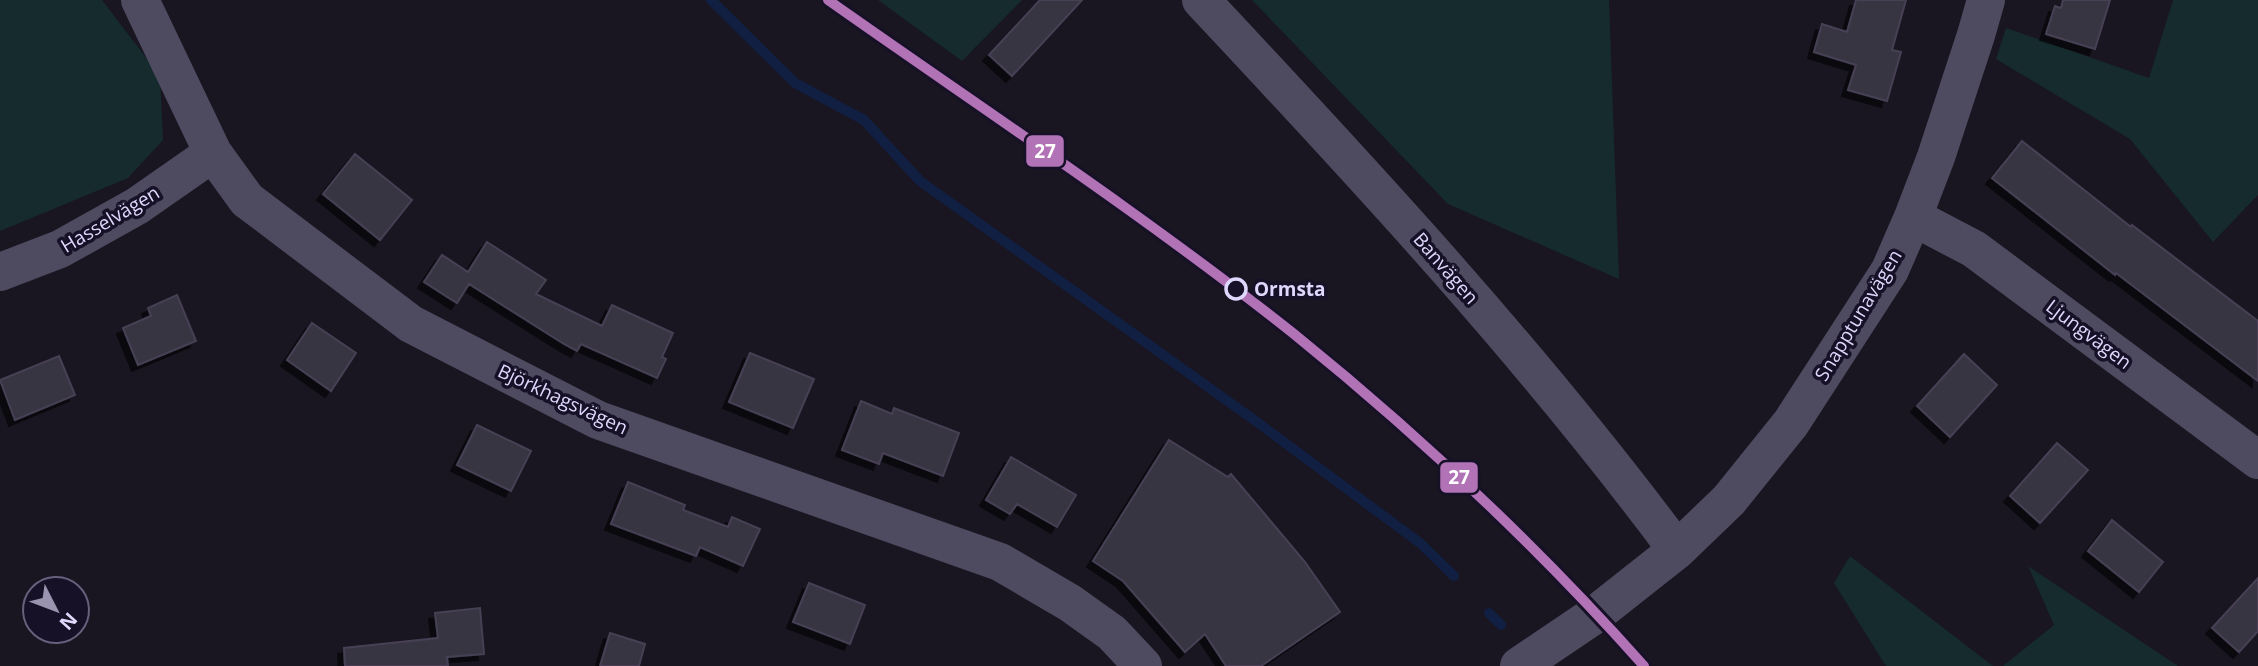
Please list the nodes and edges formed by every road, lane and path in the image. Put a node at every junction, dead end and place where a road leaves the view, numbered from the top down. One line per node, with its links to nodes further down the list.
1 (140, 0): 4 (street, Björkhagsvägen)
2 (1201, 0): 8 (street, Banvägen)
3 (1986, 0): 5 (street, Snapptunavägen)
4 (213, 153): 6 (street, Hasselvägen); 9 (street, Björkhagsvägen)
5 (1913, 217): 7 (street, Ljungvägen); 8 (street, Snapptunavägen)
6 (0, 272)
7 (2258, 460)
8 (1677, 550): 10 (street, Snapptunavägen)
9 (1143, 666)
10 (1518, 666)

